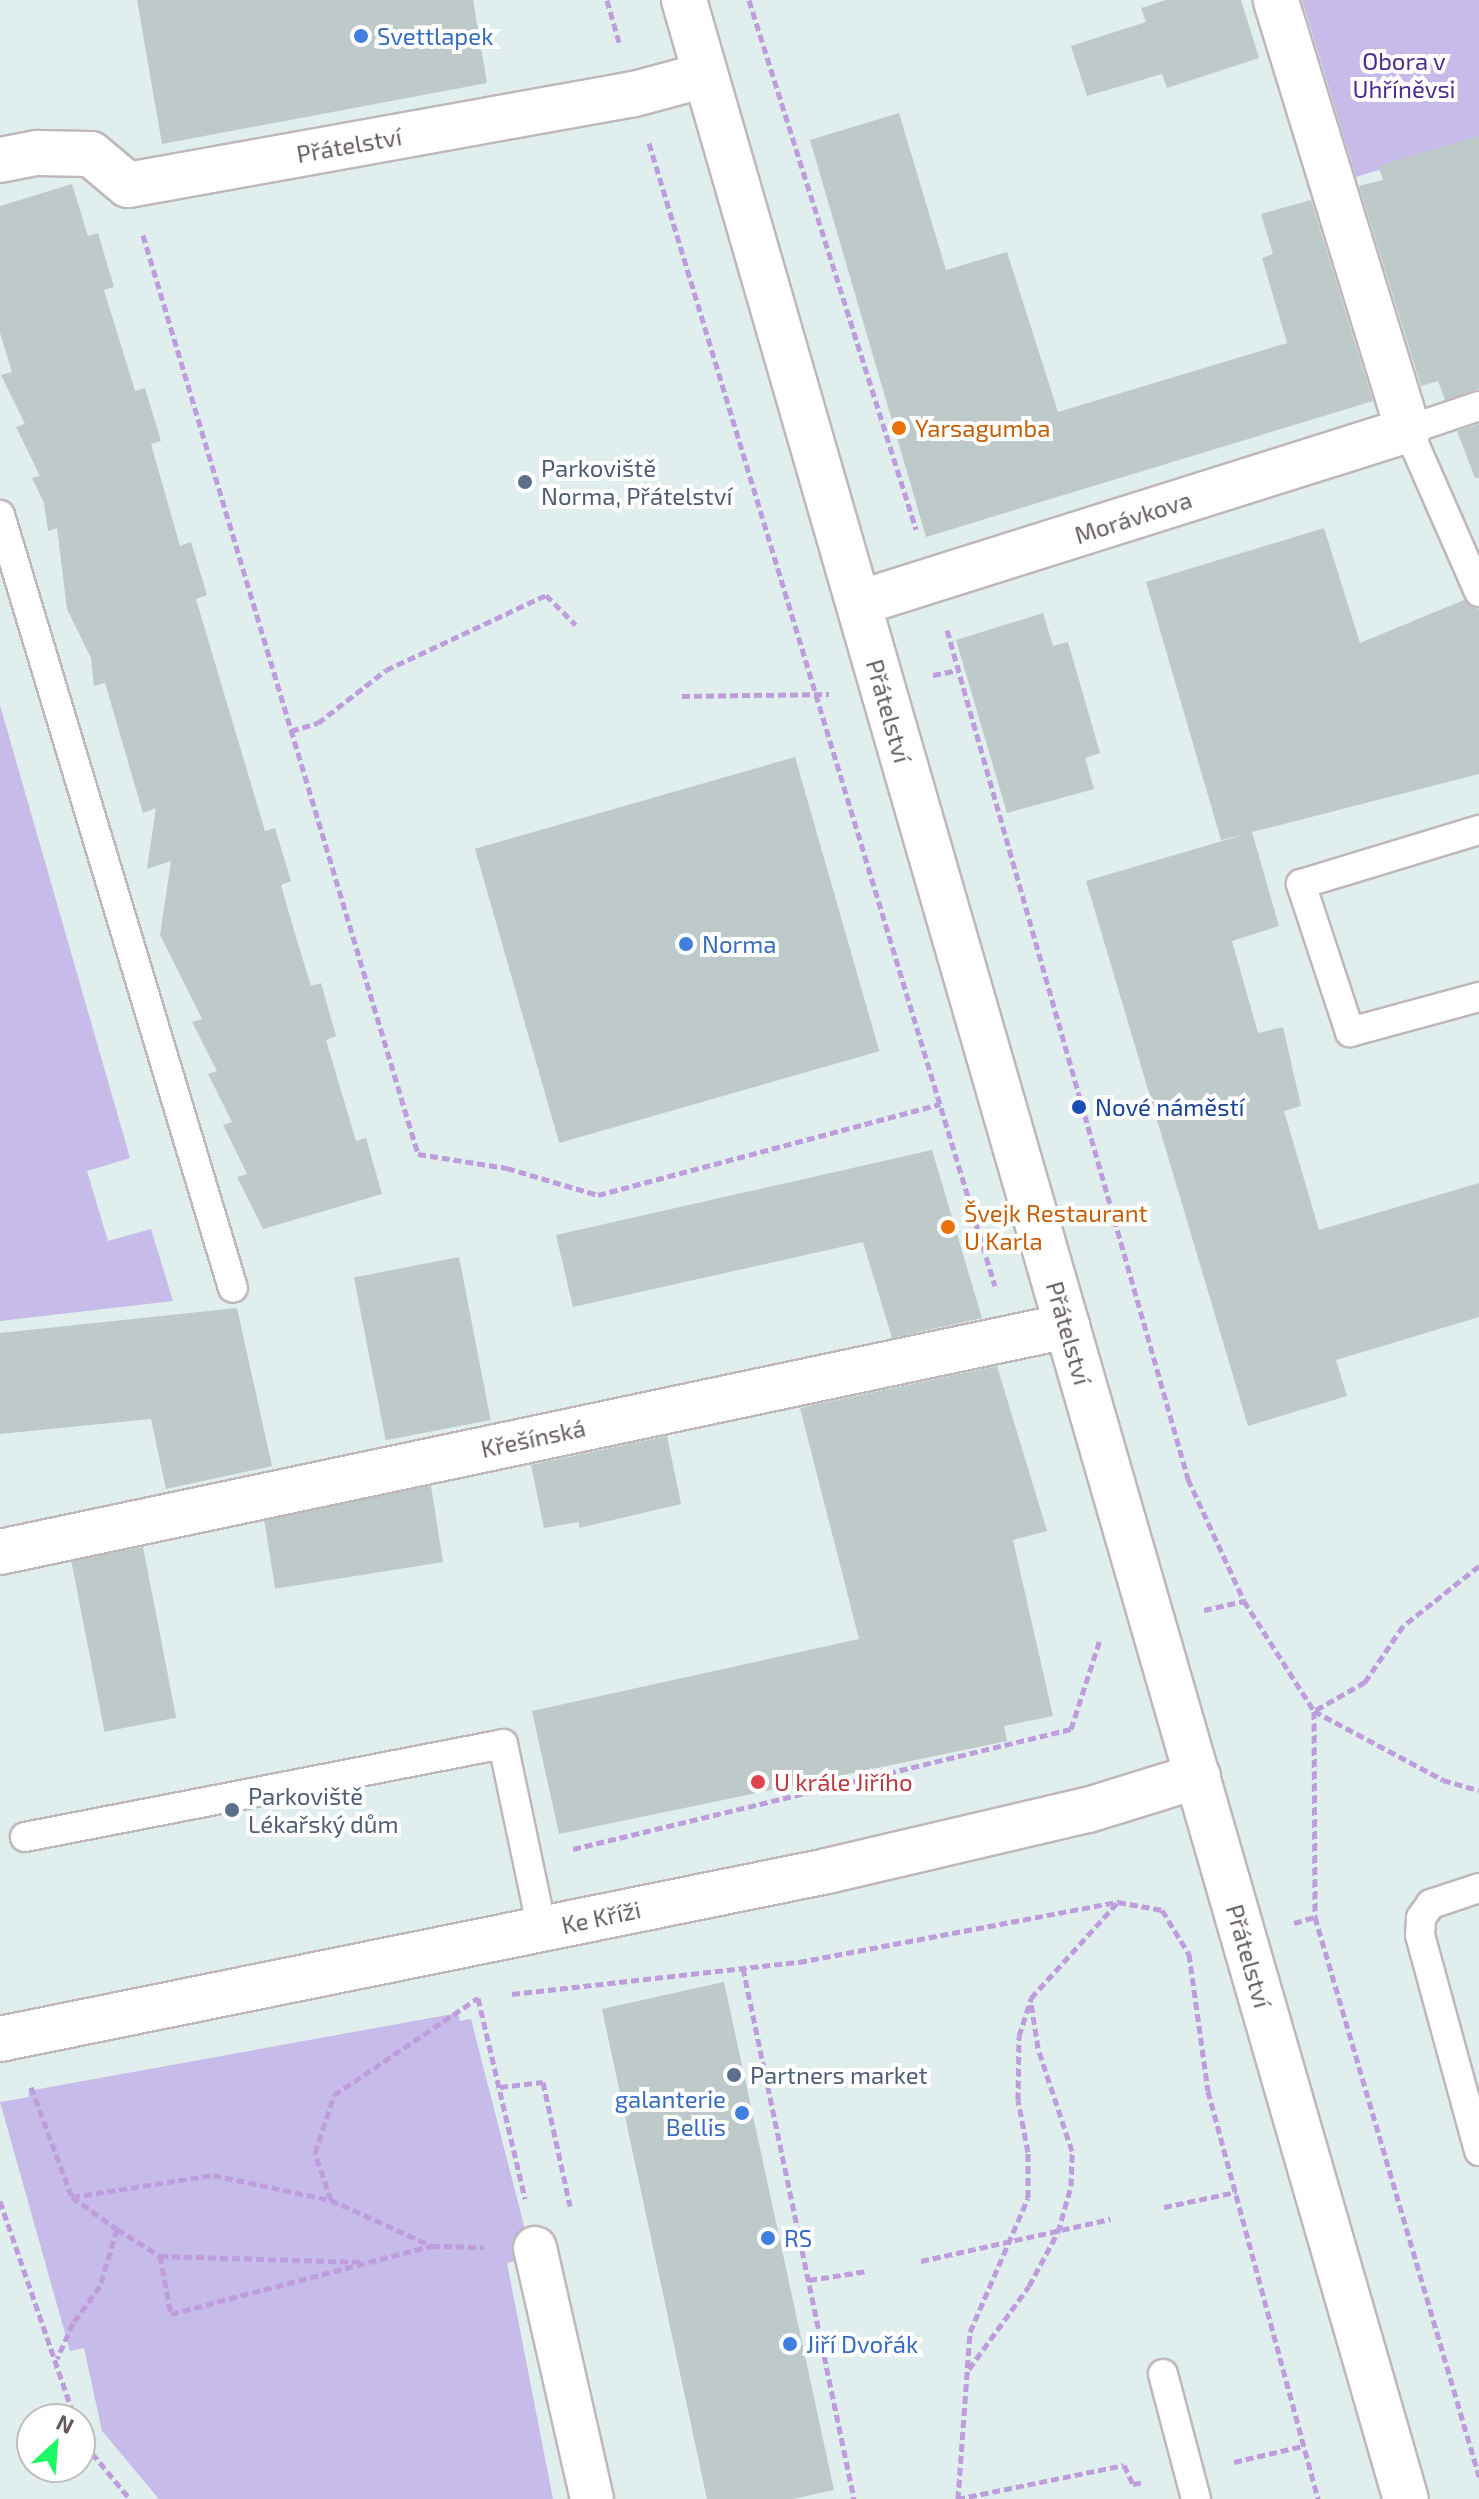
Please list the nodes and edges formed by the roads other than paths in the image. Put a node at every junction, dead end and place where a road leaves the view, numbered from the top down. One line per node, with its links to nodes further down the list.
1 (684, 0): 3 (street, Přátelství)
2 (1276, 0): 6 (street)
3 (705, 75): 4 (street, Přátelství); 9 (street, Přátelství)
4 (0, 160)
5 (1479, 406): 6 (lane)
6 (1408, 430): 8 (lane); 9 (street, Morávkova)
7 (0, 515): 12 (lane)
8 (1479, 592)
9 (859, 603): 13 (street, Přátelství)
10 (1479, 830): 11 (lane)
11 (1479, 997)
12 (233, 1288)
13 (1067, 1326): 14 (street, Křešínská); 15 (street, Přátelství)
14 (0, 1552)
15 (1198, 1776): 18 (street, Ke Kříži); 25 (street, Přátelství)
16 (25, 1837): 18 (lane)
17 (1479, 1888): 20 (lane)
18 (542, 1929): 19 (street, Ke Kříži)
19 (0, 2039)
20 (1479, 2151)
21 (535, 2248): 23 (street)
22 (1163, 2374): 24 (lane)
23 (592, 2499)
24 (1196, 2499)
25 (1406, 2499)

